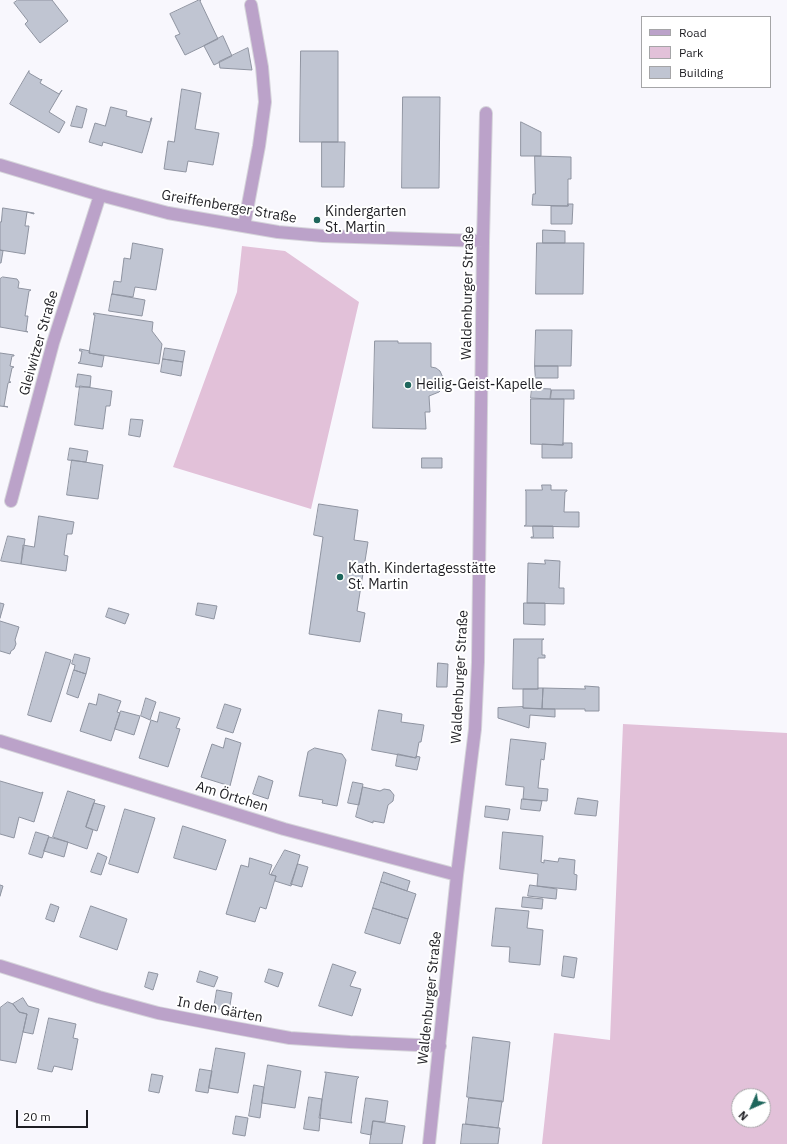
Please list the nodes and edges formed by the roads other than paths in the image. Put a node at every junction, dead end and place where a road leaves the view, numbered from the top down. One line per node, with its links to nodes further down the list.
1 (251, 5): 5 (street)
2 (486, 113): 6 (street, Waldenburger Straße)
3 (0, 165): 4 (street, Greiffenberger Straße)
4 (100, 195): 5 (street, Greiffenberger Straße); 7 (street, Gleiwitzer Straße)
5 (244, 226): 6 (street, Greiffenberger Straße)
6 (483, 241): 9 (street, Waldenburger Straße)
7 (11, 501)
8 (0, 741): 9 (street, Am Örtchen)
9 (457, 875): 11 (street, Waldenburger Straße)
10 (0, 966): 11 (street, In den Gärten)
11 (440, 1046): 12 (street, Waldenburger Straße)
12 (429, 1144)

